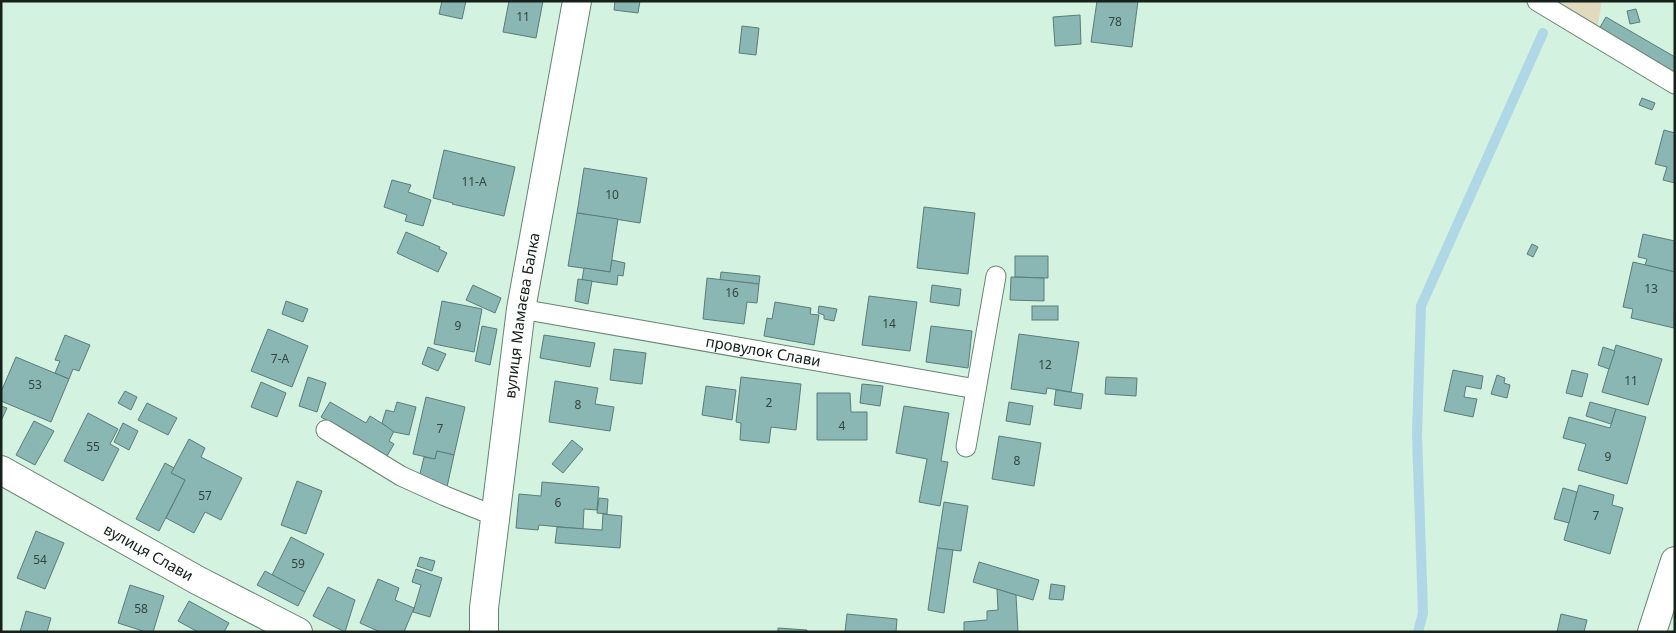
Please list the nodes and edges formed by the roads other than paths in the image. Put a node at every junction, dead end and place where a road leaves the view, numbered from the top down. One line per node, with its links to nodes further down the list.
1 (577, 1): 5 (street, вулиця Мамаєва Балка)
2 (1537, 1): 3 (lane)
3 (1675, 84)
4 (996, 276): 6 (lane)
5 (521, 309): 6 (lane, провулок Слави); 10 (street, вулиця Мамаєва Балка)
6 (976, 389): 8 (lane)
7 (326, 430): 10 (lane)
8 (966, 447)
9 (1, 470): 12 (street, вулиця Слави)
10 (495, 516): 13 (street, вулиця Мамаєва Балка)
11 (1675, 561): 14 (street)
12 (298, 632)
13 (484, 632)
14 (1652, 632)

